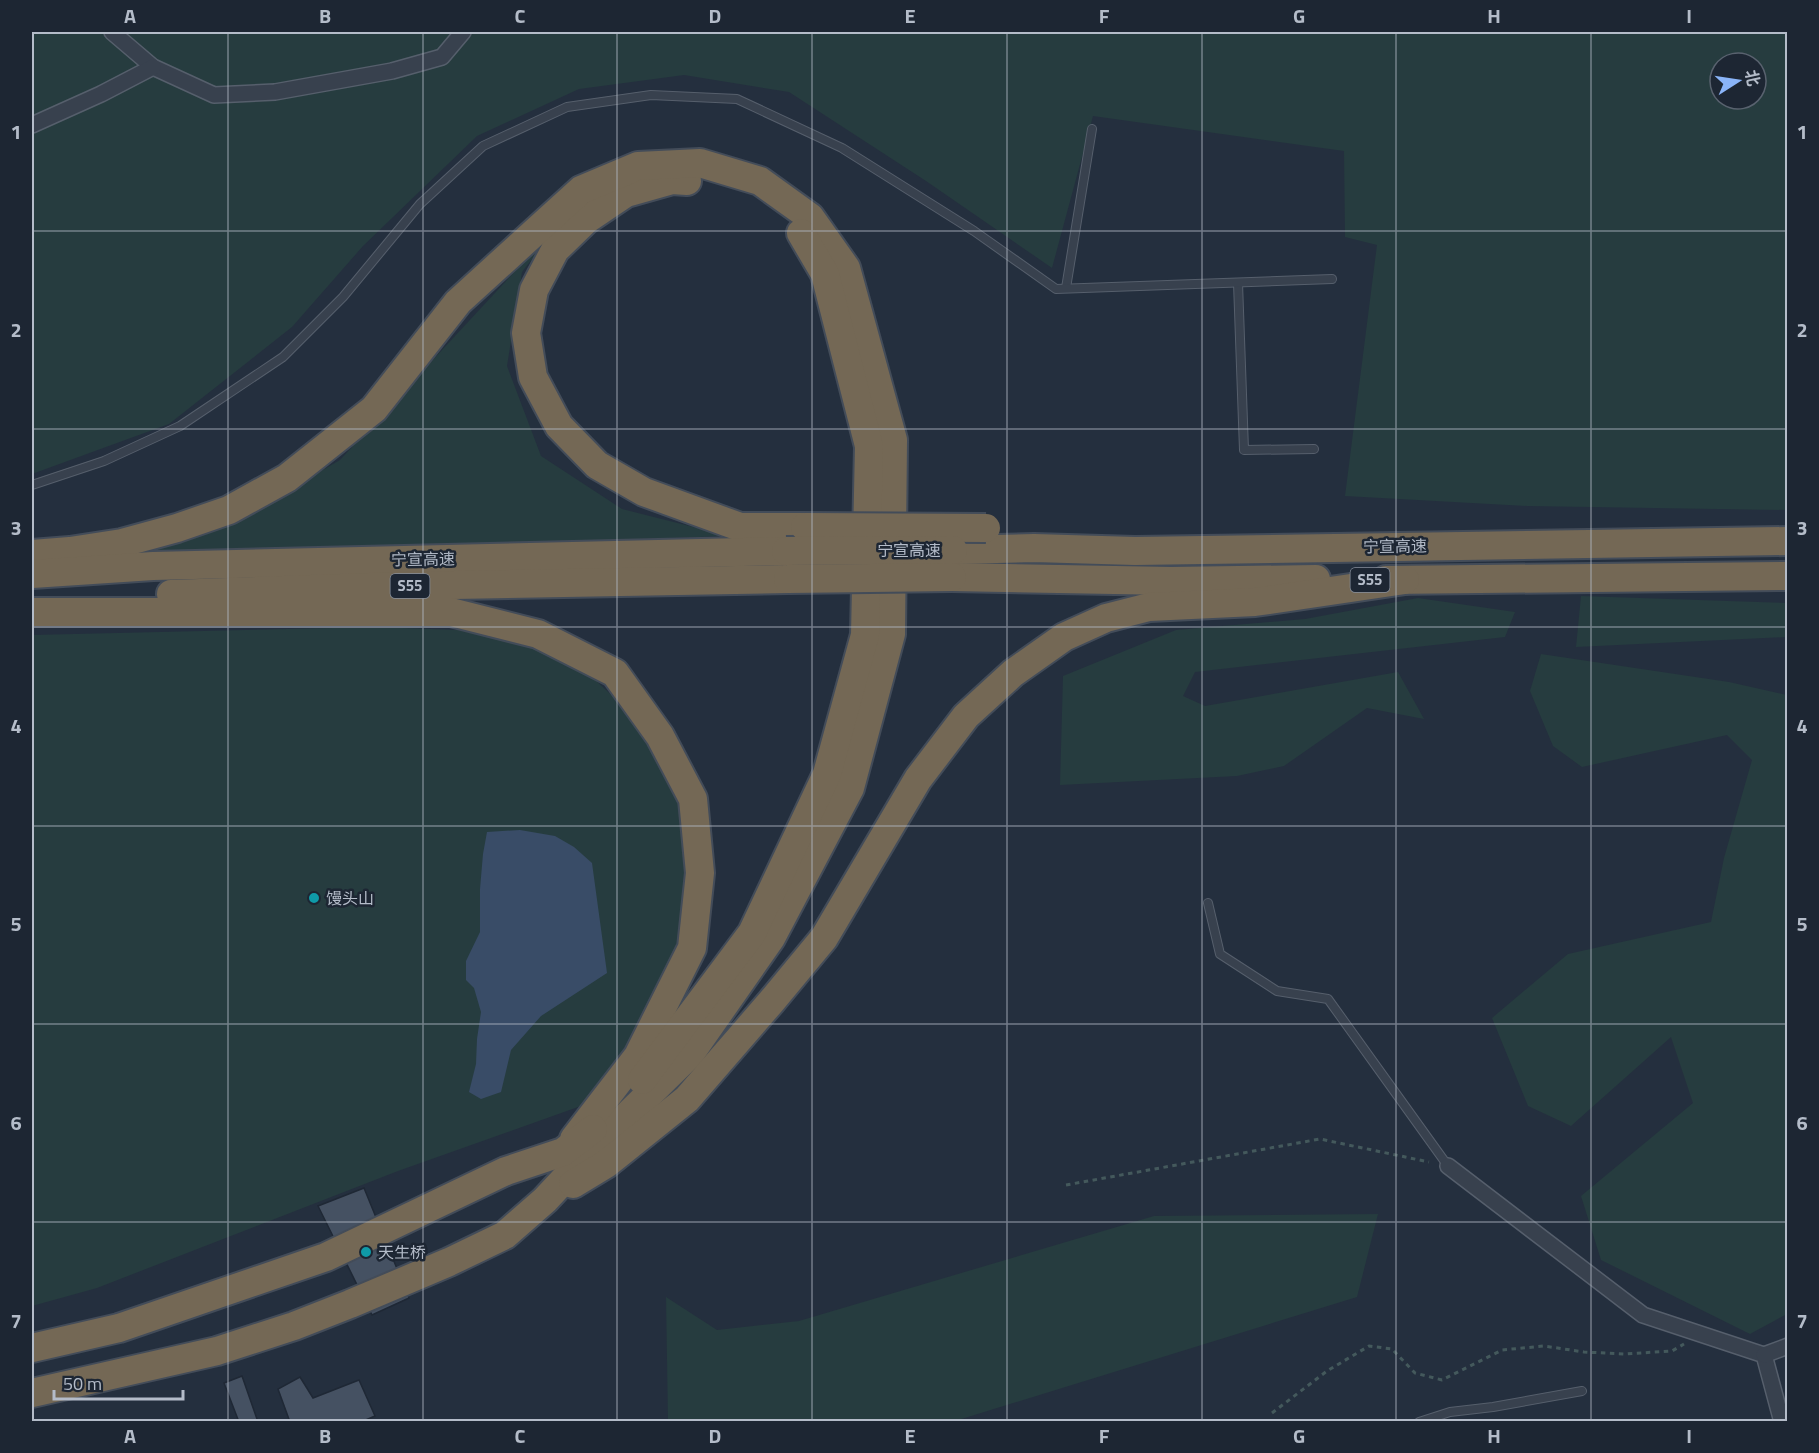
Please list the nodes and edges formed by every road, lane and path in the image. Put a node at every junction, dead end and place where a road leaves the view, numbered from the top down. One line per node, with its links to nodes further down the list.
1 (112, 32): 3 (street)
2 (463, 32): 3 (street)
3 (153, 67): 4 (street)
4 (32, 124)
5 (1092, 129): 8 (lane)
6 (1332, 279): 7 (lane)
7 (1238, 283): 8 (lane); 9 (lane)
8 (1066, 288): 10 (lane)
9 (1314, 449)
10 (32, 484)
11 (1788, 541): 12 (highway, 宁宣高速 / S55)
12 (1307, 548): 14 (highway, 宁宣高速 / S55); 21 (highway, bridge)
13 (32, 554): 24 (highway)
14 (953, 564): 15 (highway, 宁宣高速 / S55, bridge); 17 (highway, 宁宣高速 / S55); 18 (highway, 宁宣高速 / S55, bridge)
15 (32, 574)
16 (1788, 576): 17 (highway, 宁宣高速 / S55)
17 (1405, 580): 24 (highway)
18 (32, 600)
19 (32, 612): 21 (highway)
20 (1208, 903): 22 (lane)
21 (563, 1152): 27 (highway)
22 (1448, 1166): 23 (path); 25 (street)
23 (1066, 1185)
24 (545, 1200): 30 (highway)
25 (1701, 1334): 28 (street); 31 (path)
26 (1788, 1346): 28 (street)
27 (32, 1348)
28 (1764, 1355): 33 (street)
29 (1582, 1390): 32 (lane)
30 (32, 1393)
31 (1272, 1413)
32 (1419, 1422)
33 (1782, 1422)

